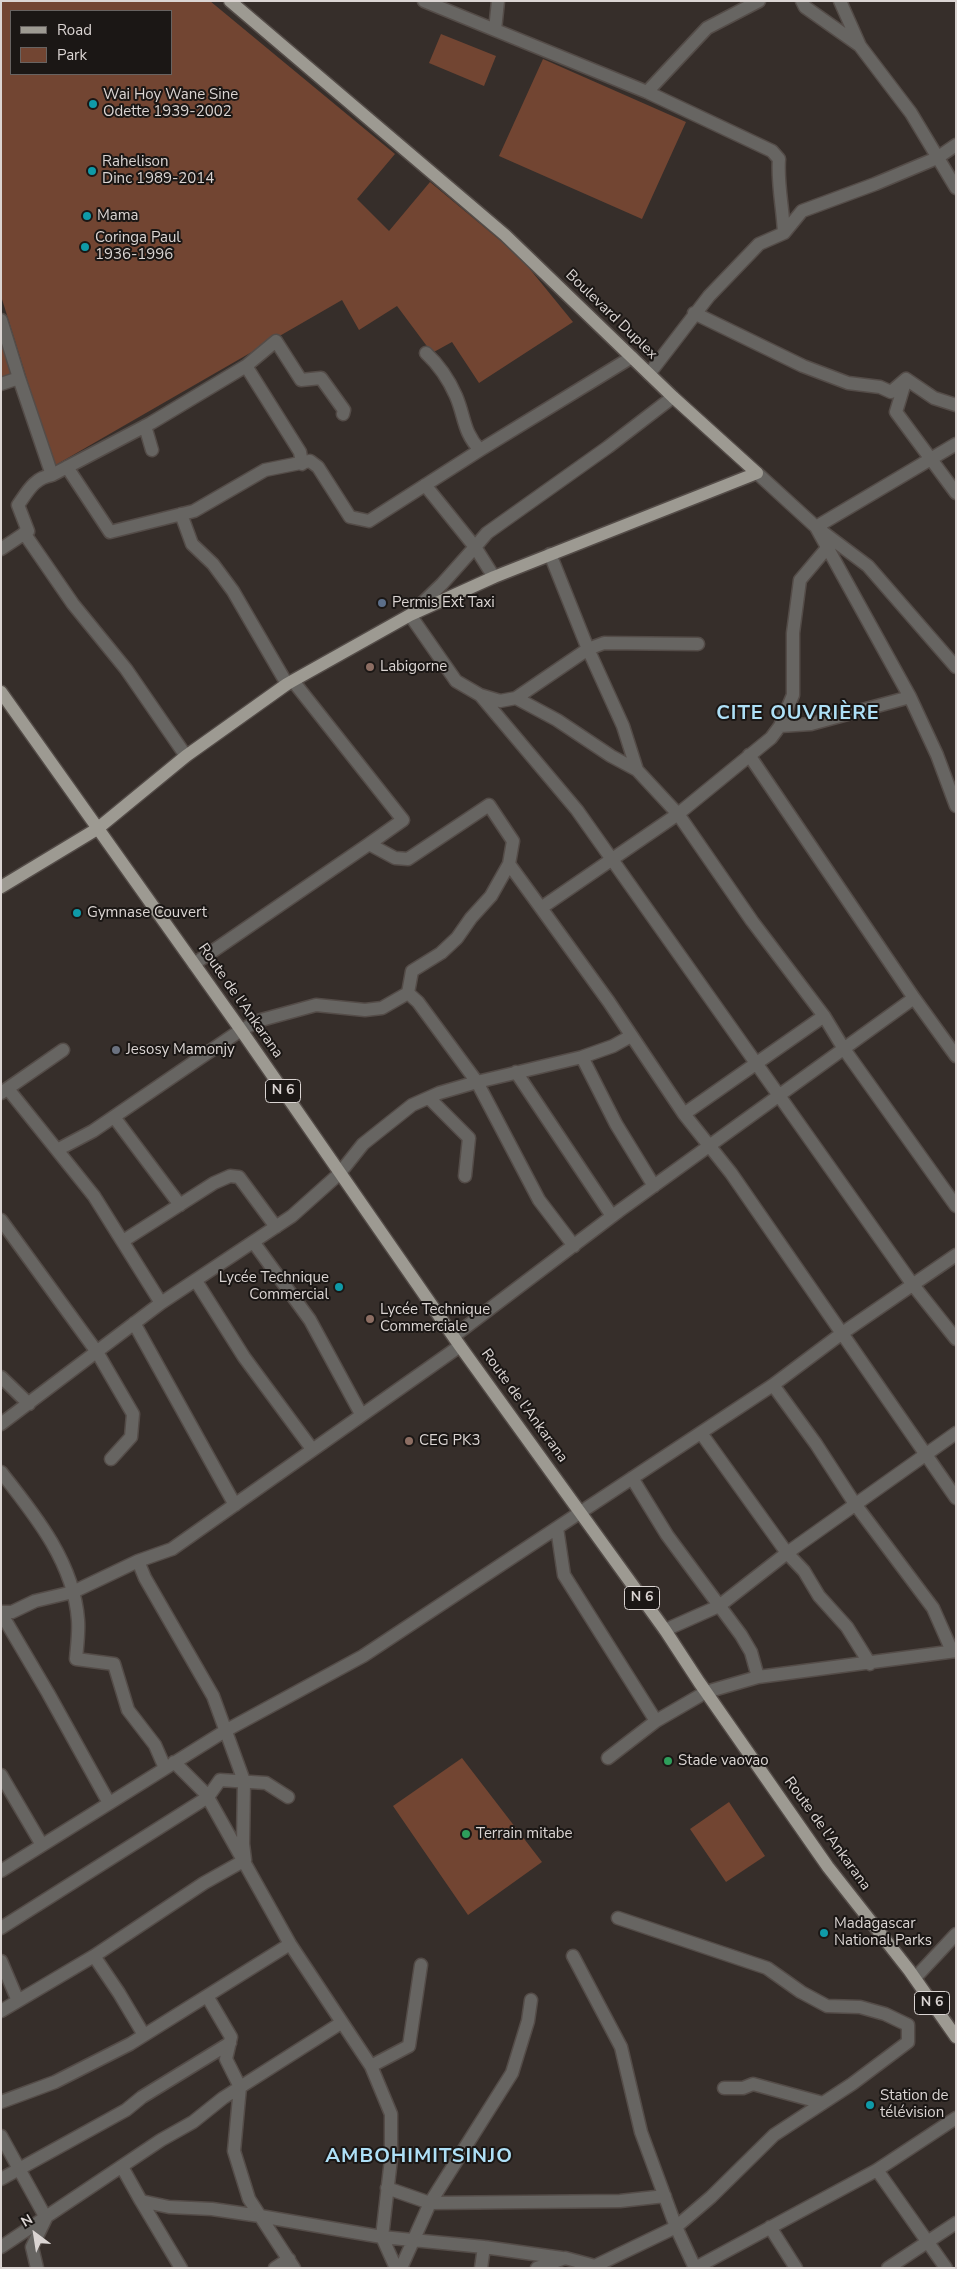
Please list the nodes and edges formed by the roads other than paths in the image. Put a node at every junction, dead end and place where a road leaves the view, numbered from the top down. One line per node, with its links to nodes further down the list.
1 (230, 1): 17 (main road, Boulevard Duplex)
2 (424, 1): 7 (street)
3 (498, 1): 7 (street)
4 (759, 1): 9 (street)
5 (802, 1): 8 (street)
6 (840, 1): 8 (street)
7 (495, 30): 9 (street)
8 (860, 46): 11 (street)
9 (647, 92): 13 (street)
10 (956, 145): 11 (street)
11 (937, 158): 12 (street); 13 (street)
12 (956, 188)
13 (784, 233): 14 (street)
14 (694, 313): 19 (street); 21 (street)
15 (1, 320): 20 (street)
16 (426, 354): 29 (street)
17 (632, 357): 19 (main road, Boulevard Duplex); 29 (street)
18 (246, 366): 25 (street); 26 (street); 31 (street)
19 (649, 374): 23 (main road, Boulevard Duplex)
20 (19, 378): 22 (street); 34 (street)
21 (906, 379): 24 (street); 30 (street)
22 (1, 384)
23 (673, 397): 33 (main road, Boulevard Duplex); 40 (street)
24 (956, 405)
25 (343, 414)
26 (145, 426): 28 (street); 32 (street)
27 (956, 444): 30 (street)
28 (152, 450)
29 (480, 450): 35 (street)
30 (930, 460): 36 (street); 38 (street)
31 (302, 464): 35 (street); 37 (street)
32 (67, 467): 34 (street); 37 (street)
33 (757, 472): 38 (street, Boulevard Duplex); 43 (main road)
34 (52, 475): 39 (street)
35 (425, 485): 40 (street)
36 (956, 493)
37 (181, 514): 49 (street)
38 (816, 526): 41 (street); 48 (street, Boulevard Duplex)
39 (24, 533): 42 (street); 56 (street)
40 (475, 547): 44 (street); 45 (street)
41 (827, 548): 53 (street); 54 (street)
42 (1, 549)
43 (550, 554): 44 (main road); 47 (street)
44 (494, 576): 45 (main road)
45 (410, 615): 49 (main road); 51 (street)
46 (698, 644): 47 (street)
47 (588, 649): 52 (street); 57 (street)
48 (956, 667)
49 (290, 683): 56 (main road); 61 (street)
50 (1, 692): 60 (main road, Route de l'Ankarana / N 6)
51 (480, 695): 52 (street); 62 (street)
52 (516, 698): 57 (street)
53 (910, 698): 54 (street); 58 (street)
54 (780, 726): 55 (street)
55 (749, 755): 59 (street); 68 (street)
56 (186, 756): 60 (main road)
57 (637, 770): 59 (street)
58 (956, 806)
59 (678, 814): 62 (street); 69 (street)
60 (96, 829): 64 (main road); 66 (main road, Route de l'Ankarana / N 6)
61 (369, 844): 63 (street); 66 (street)
62 (612, 858): 65 (street); 76 (street)
63 (509, 864): 65 (street); 67 (street)
64 (1, 887)
65 (541, 908): 71 (street)
66 (194, 964): 70 (main road, Route de l'Ankarana / N 6)
67 (408, 992): 70 (street); 78 (street)
68 (914, 998): 72 (street); 74 (street)
69 (824, 1016): 72 (street); 76 (street)
70 (242, 1030): 83 (street); 86 (main road, Route de l'Ankarana / N 6)
71 (631, 1036): 75 (street); 82 (street)
72 (844, 1049): 80 (street); 90 (street)
73 (63, 1050): 79 (street)
74 (956, 1056)
75 (582, 1057): 77 (street); 88 (street)
76 (756, 1064): 80 (street); 82 (street)
77 (516, 1072): 78 (street); 91 (street)
78 (477, 1082): 81 (street); 96 (street)
79 (4, 1091): 85 (street)
80 (780, 1096): 84 (street); 99 (street)
81 (429, 1098): 86 (street); 87 (street)
82 (684, 1114): 84 (street)
83 (114, 1117): 85 (street); 89 (street)
84 (710, 1146): 88 (street); 102 (street)
85 (57, 1150): 94 (street)
86 (339, 1174): 93 (street); 104 (main road, Route de l'Ankarana / N 6)
87 (465, 1176)
88 (654, 1186): 91 (street)
89 (180, 1205): 93 (street); 94 (street)
90 (956, 1206)
91 (612, 1216): 96 (street)
92 (2, 1222): 105 (street)
93 (276, 1227): 95 (street)
94 (123, 1241): 100 (street)
95 (254, 1243): 98 (street); 109 (street)
96 (574, 1246): 104 (street)
97 (956, 1255): 99 (street)
98 (196, 1281): 100 (street); 113 (street)
99 (913, 1286): 102 (street); 103 (street)
100 (161, 1303): 101 (street)
101 (134, 1324): 105 (street); 120 (street)
102 (841, 1334): 107 (street); 114 (street)
103 (956, 1339)
104 (457, 1341): 109 (street); 121 (main road, Route de l'Ankarana / N 6)
105 (97, 1352): 108 (street); 115 (street)
106 (1, 1377): 108 (street)
107 (773, 1385): 111 (street); 119 (street)
108 (29, 1404): 110 (street)
109 (361, 1414): 113 (street)
110 (1, 1424)
111 (701, 1433): 117 (street); 123 (street)
112 (956, 1433): 114 (street)
113 (312, 1449): 120 (street)
114 (926, 1454): 118 (street); 119 (street)
115 (111, 1459)
116 (1, 1472): 125 (street)
117 (632, 1478): 121 (street); 126 (street)
118 (956, 1498)
119 (854, 1504): 123 (street); 129 (street)
120 (235, 1505): 124 (street)
121 (582, 1512): 122 (street); 128 (main road, Route de l'Ankarana / N 6)
122 (557, 1528): 133 (street); 134 (street)
123 (787, 1553): 126 (street); 130 (street)
124 (138, 1561): 125 (street); 134 (street)
125 (73, 1592): 127 (street); 136 (street)
126 (719, 1606): 128 (street); 131 (street)
127 (1, 1613): 141 (street)
128 (665, 1630): 132 (main road, Route de l'Ankarana / N 6)
129 (954, 1651): 130 (street)
130 (870, 1664): 131 (street)
131 (758, 1677): 132 (street)
132 (706, 1692): 133 (street); 153 (main road, Route de l'Ankarana / N 6)
133 (656, 1721): 135 (street)
134 (226, 1731): 136 (street); 138 (street)
135 (608, 1758)
136 (170, 1765): 139 (street); 141 (street)
137 (1, 1775): 142 (street)
138 (244, 1781): 139 (street); 140 (street); 143 (street)
139 (208, 1797): 143 (street); 146 (street)
140 (288, 1797)
141 (109, 1803): 142 (street)
142 (42, 1845): 144 (street)
143 (245, 1860): 148 (street); 149 (street)
144 (1, 1871)
145 (618, 1918): 166 (street)
146 (1, 1928)
147 (956, 1934): 153 (street)
148 (290, 1944): 154 (street); 158 (street)
149 (94, 1956): 156 (street); 159 (street)
150 (573, 1956): 174 (street)
151 (1, 1961): 156 (street)
152 (421, 1965): 162 (street)
153 (915, 1978): 160 (main road, Route de l'Ankarana / N 6)
154 (208, 1996): 159 (street); 161 (street)
155 (531, 2000): 176 (street)
156 (18, 2001): 157 (street)
157 (1, 2011)
158 (341, 2023): 162 (street); 163 (street)
159 (144, 2035): 165 (street)
160 (956, 2037)
161 (230, 2043): 163 (street); 170 (street)
162 (371, 2066): 173 (street)
163 (240, 2087): 169 (street); 177 (street)
164 (724, 2088): 166 (street)
165 (1, 2102)
166 (823, 2103): 180 (street)
167 (956, 2118): 171 (street)
168 (1, 2136): 170 (street)
169 (122, 2167): 175 (street); 178 (street)
170 (18, 2169): 172 (street); 178 (street)
171 (877, 2170): 181 (street); 183 (street)
172 (1, 2179)
173 (388, 2188): 176 (street); 182 (street)
174 (665, 2196): 176 (street); 180 (street)
175 (141, 2201): 177 (street); 190 (street)
176 (430, 2203): 184 (street)
177 (260, 2216): 182 (street); 188 (street)
178 (46, 2218): 185 (street); 189 (street)
179 (956, 2223): 183 (street)
180 (676, 2227): 187 (street); 196 (street)
181 (770, 2227): 196 (street); 197 (street)
182 (382, 2237): 184 (street); 192 (street)
183 (927, 2240): 198 (street); 199 (street)
184 (413, 2241): 186 (street); 193 (street)
185 (1, 2247)
186 (484, 2247): 187 (street); 194 (street)
187 (565, 2258): 195 (street)
188 (292, 2264): 191 (street)
189 (36, 2268)
190 (181, 2268)
191 (275, 2268)
192 (396, 2268)
193 (401, 2268)
194 (481, 2268)
195 (537, 2268)
196 (695, 2268)
197 (796, 2268)
198 (888, 2268)
199 (946, 2268)

